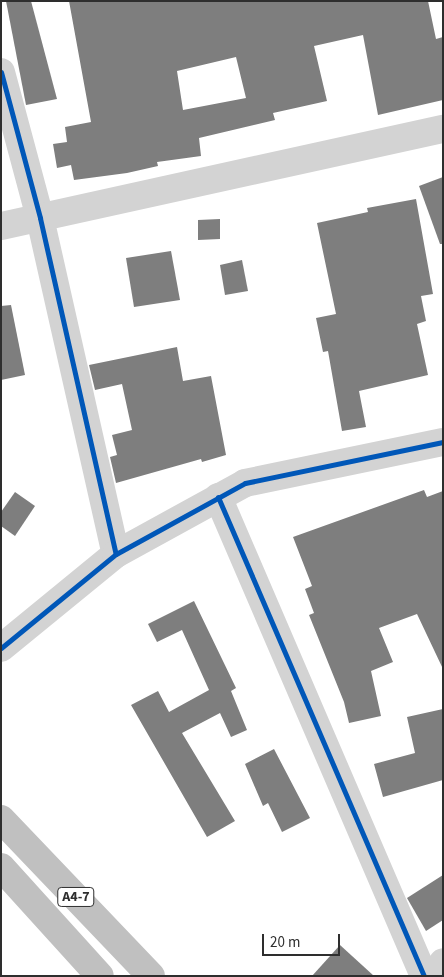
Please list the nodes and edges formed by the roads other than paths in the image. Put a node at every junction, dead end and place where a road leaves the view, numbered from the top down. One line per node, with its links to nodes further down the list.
1 (1, 72): 3 (street)
2 (443, 129): 3 (street)
3 (40, 218): 4 (street); 7 (street)
4 (1, 226)
5 (443, 442): 6 (street)
6 (218, 497): 7 (street); 14 (street)
7 (116, 554): 8 (street)
8 (1, 648)
9 (1, 819): 13 (highway, A4-7)
10 (1, 867): 12 (highway, A4-7)
11 (443, 962): 15 (street)
12 (100, 976)
13 (152, 976)
14 (424, 976)
15 (433, 976)

